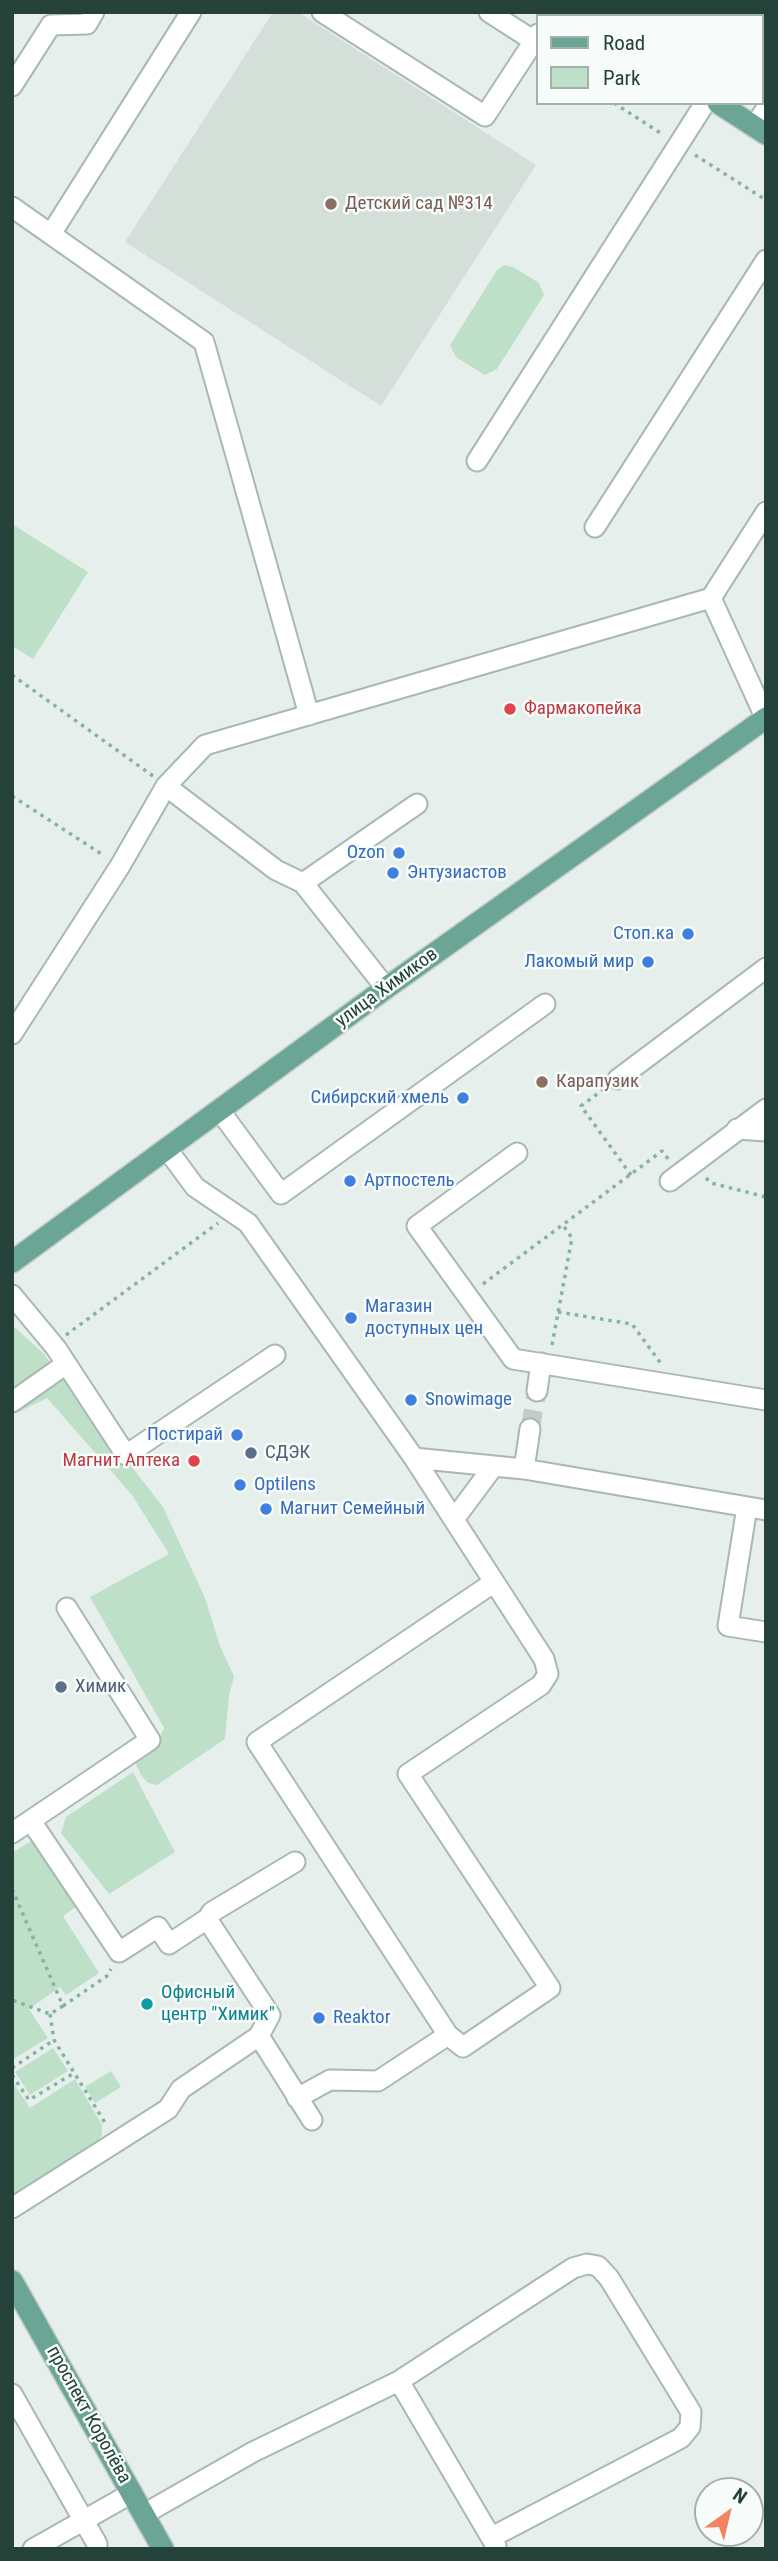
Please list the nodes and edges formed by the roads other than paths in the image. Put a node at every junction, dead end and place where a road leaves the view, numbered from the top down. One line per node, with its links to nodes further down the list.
1 (94, 12): 6 (lane)
2 (191, 12): 11 (lane)
3 (322, 12): 5 (lane)
4 (489, 12): 5 (lane)
5 (536, 37)
6 (12, 86)
7 (704, 105): 13 (lane)
8 (722, 105): 9 (main road)
9 (762, 123)
10 (12, 207): 11 (lane)
11 (51, 234): 17 (lane)
12 (766, 260): 15 (lane)
13 (477, 461)
14 (766, 512): 16 (lane)
15 (595, 527)
16 (711, 598): 17 (lane); 18 (lane)
17 (309, 715): 19 (lane)
18 (766, 719): 23 (main road, улица Химиков)
19 (166, 786): 21 (lane); 25 (lane)
20 (417, 804): 21 (lane)
21 (303, 883): 23 (lane)
22 (766, 968): 26 (lane)
23 (386, 988): 28 (main road, улица Химиков)
24 (545, 1004): 28 (lane)
25 (12, 1034)
26 (618, 1079)
27 (766, 1109): 29 (lane)
28 (220, 1111): 31 (main road, улица Химиков)
29 (737, 1129): 30 (lane); 33 (lane)
30 (766, 1131)
31 (167, 1149): 34 (main road, улица Химиков); 43 (lane)
32 (517, 1153): 38 (lane)
33 (681, 1173)
34 (12, 1262)
35 (12, 1295): 37 (lane)
36 (275, 1355): 37 (lane)
37 (61, 1356): 41 (lane)
38 (545, 1364): 39 (lane); 40 (lane)
39 (537, 1391)
40 (766, 1400)
41 (12, 1402)
42 (530, 1429): 45 (lane)
43 (414, 1458): 44 (lane); 47 (lane)
44 (493, 1467): 45 (lane); 47 (lane)
45 (524, 1469): 46 (lane)
46 (756, 1508): 50 (lane)
47 (455, 1518): 48 (lane)
48 (494, 1583): 55 (lane); 55 (lane)
49 (67, 1608): 51 (lane)
50 (766, 1632)
51 (30, 1821): 52 (lane); 54 (lane)
52 (12, 1833)
53 (295, 1862): 54 (lane)
54 (208, 1919): 56 (lane)
55 (448, 2035): 57 (lane)
56 (259, 2036): 57 (lane); 59 (lane)
57 (298, 2098): 58 (lane)
58 (312, 2120)
59 (12, 2208)
60 (12, 2281): 63 (main road, проспект Королёва)
61 (399, 2381): 64 (lane); 66 (lane); 66 (lane)
62 (12, 2394): 65 (lane)
63 (132, 2493): 64 (main road, проспект Королёва); 65 (lane)
64 (144, 2514): 69 (main road, проспект Королёва)
65 (84, 2521): 67 (lane); 68 (lane)
66 (495, 2543)
67 (97, 2544)
68 (33, 2549)
69 (163, 2549)

